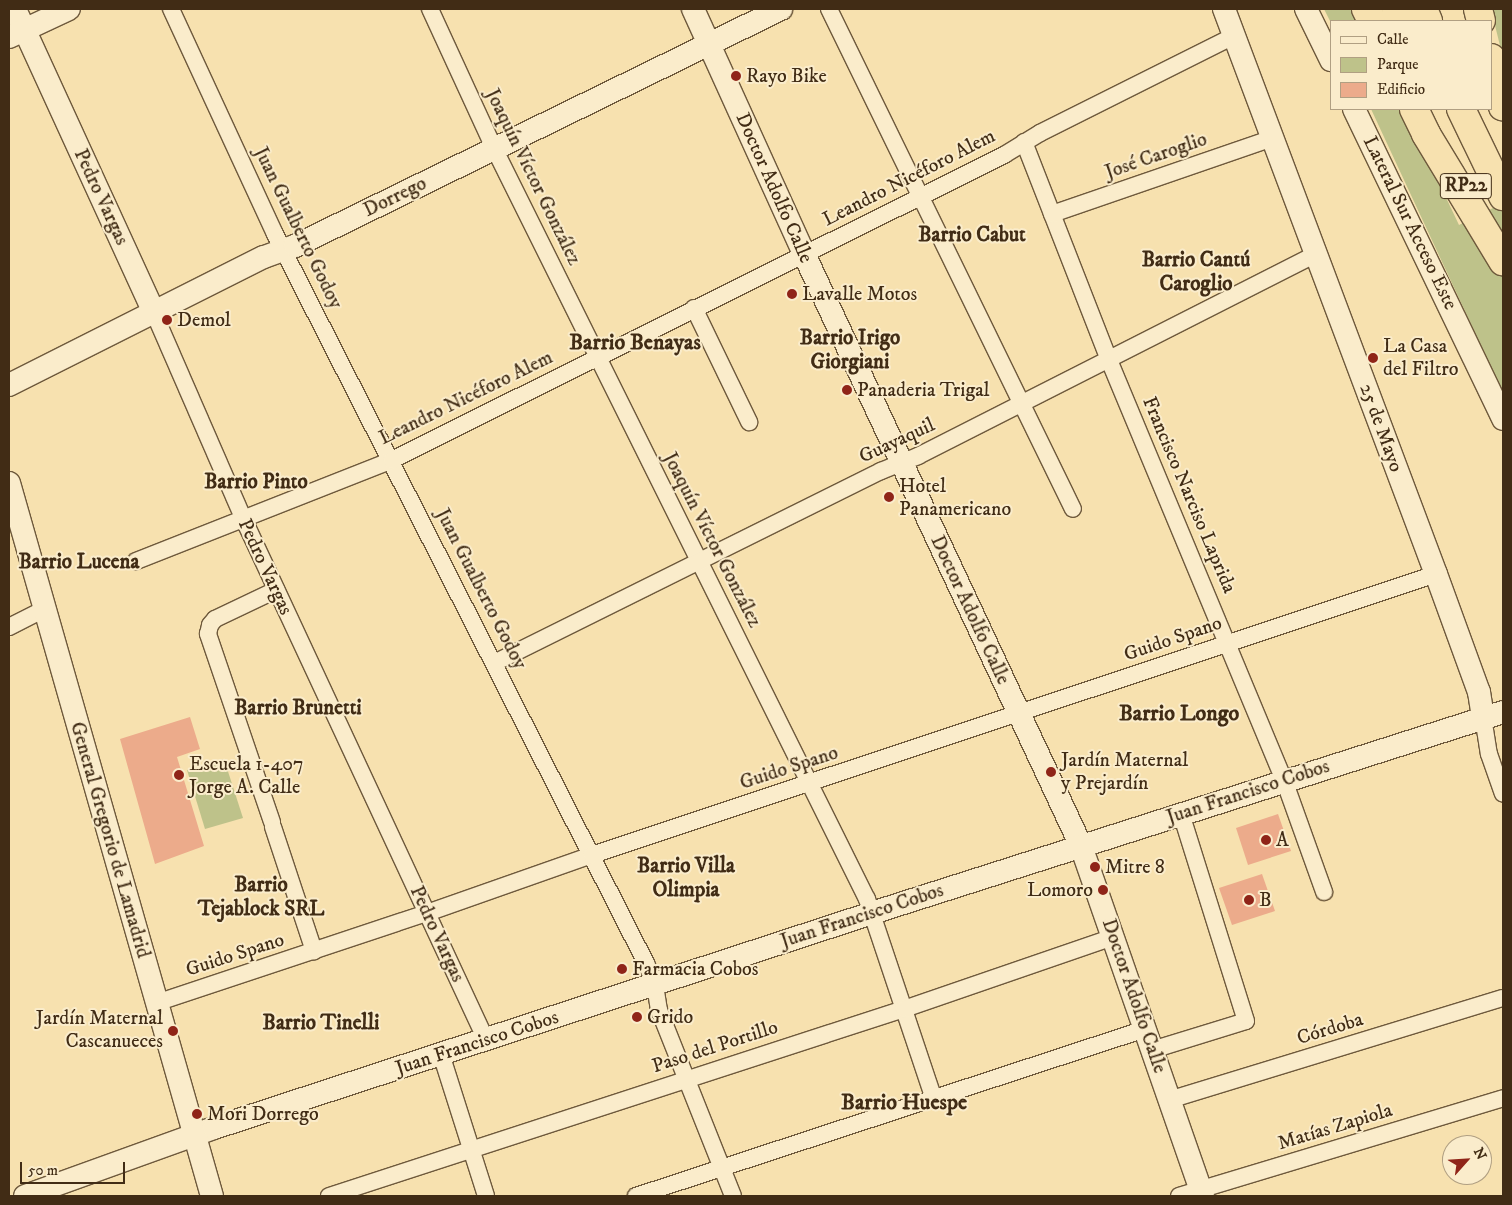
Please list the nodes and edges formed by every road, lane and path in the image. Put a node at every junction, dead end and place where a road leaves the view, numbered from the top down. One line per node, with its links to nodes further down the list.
1 (14, 9): 10 (street, Pedro Vargas)
2 (70, 9): 10 (street)
3 (171, 9): 26 (street, Juan Gualberto Godoy)
4 (430, 9): 22 (street, Joaquín Víctor González)
5 (693, 9): 12 (street, Doctor Adolfo Calle)
6 (781, 9): 12 (street, Dorrego)
7 (829, 9): 23 (street)
8 (1224, 9): 11 (street, 25 de Mayo)
9 (1306, 9): 13 (street)
10 (17, 34): 31 (street, Pedro Vargas)
11 (1234, 36): 20 (street, 25 de Mayo); 21 (street, Leandro Nicéforo Alem)
12 (709, 44): 22 (street, Dorrego); 27 (street, Doctor Adolfo Calle)
13 (1330, 58)
14 (1492, 62): 15 (highway)
15 (1503, 107)
16 (1354, 110): 36 (street, Lateral Sur Acceso Este)
17 (1414, 110): 29 (highway)
18 (1431, 110): 29 (highway, RP22)
19 (1461, 110): 24 (highway, RP22)
20 (1273, 138): 25 (street, José Caroglio); 28 (street, 25 de Mayo)
21 (1024, 142): 23 (street, Leandro Nicéforo Alem); 25 (street, Francisco Narciso Laprida)
22 (494, 148): 26 (street, Dorrego); 32 (street, Joaquín Víctor González)
23 (920, 196): 27 (street, Leandro Nicéforo Alem); 35 (street)
24 (1503, 196)
25 (1052, 214): 33 (street, Francisco Narciso Laprida)
26 (284, 250): 31 (street, Dorrego); 38 (street, Juan Gualberto Godoy)
27 (804, 254): 30 (street, Leandro Nicéforo Alem); 39 (street, Doctor Adolfo Calle)
28 (1317, 254): 33 (street, Guayaquil); 45 (street, 25 de Mayo)
29 (1503, 261)
30 (694, 308): 32 (street, Leandro Nicéforo Alem); 37 (street)
31 (154, 313): 34 (street, Dorrego); 42 (street, Pedro Vargas)
32 (597, 357): 38 (street, Leandro Nicéforo Alem); 43 (street, Joaquín Víctor González)
33 (1109, 360): 35 (street, Guayaquil); 49 (street, Francisco Narciso Laprida)
34 (9, 385)
35 (1022, 404): 39 (street, Guayaquil); 41 (street)
36 (1503, 419)
37 (749, 422)
38 (392, 460): 42 (street, Leandro Nicéforo Alem); 50 (street, Juan Gualberto Godoy)
39 (902, 463): 43 (street, Guayaquil); 51 (street, Doctor Adolfo Calle)
40 (9, 483): 47 (street, General Gregorio de Lamadrid)
41 (1073, 509)
42 (244, 520): 44 (street, Leandro Nicéforo Alem); 46 (street, Pedro Vargas)
43 (699, 561): 50 (street, Guayaquil); 54 (street, Joaquín Víctor González)
44 (136, 562)
45 (1436, 574): 49 (street, Guido Spano); 52 (street, 25 de Mayo)
46 (276, 590): 61 (street, Pedro Vargas); 63 (street)
47 (44, 609): 48 (street); 66 (street, General Gregorio de Lamadrid)
48 (9, 627)
49 (1227, 643): 51 (street, Guido Spano); 53 (street, Francisco Narciso Laprida)
50 (494, 663): 58 (street, Juan Gualberto Godoy)
51 (1018, 713): 54 (street, Guido Spano); 57 (street, Doctor Adolfo Calle)
52 (1493, 714): 53 (street, Juan Francisco Cobos); 55 (street, 25 de Mayo)
53 (1284, 780): 56 (street, Juan Francisco Cobos); 59 (street, Francisco Narciso Laprida)
54 (810, 784): 58 (street, Guido Spano); 60 (street, Joaquín Víctor González)
55 (1503, 794)
56 (1181, 813): 57 (street, Juan Francisco Cobos); 68 (street)
57 (1080, 846): 60 (street, Juan Francisco Cobos); 62 (street, Doctor Adolfo Calle)
58 (592, 855): 61 (street, Guido Spano); 64 (street, Juan Gualberto Godoy)
59 (1324, 892)
60 (872, 913): 64 (street, Juan Francisco Cobos); 67 (street, Joaquín Víctor González)
61 (427, 914): 63 (street, Guido Spano); 69 (street, Pedro Vargas)
62 (1113, 937): 67 (street, Paso del Portillo); 68 (street, Doctor Adolfo Calle)
63 (314, 951): 66 (street, Guido Spano)
64 (655, 985): 69 (street, Juan Francisco Cobos); 71 (street, Juan Gualberto Godoy)
65 (1503, 998): 74 (street, Córdoba)
66 (156, 1003): 75 (street, General Gregorio de Lamadrid)
67 (904, 1009): 71 (street, Paso del Portillo); 73 (street, Joaquín Víctor González)
68 (1148, 1039): 73 (street); 74 (street, Doctor Adolfo Calle)
69 (486, 1040): 70 (street, Juan Francisco Cobos)
70 (441, 1054): 75 (street, Juan Francisco Cobos); 76 (street)
71 (686, 1078): 76 (street, Paso del Portillo); 77 (street, Juan Gualberto Godoy)
72 (1503, 1098): 78 (street, Matías Zapiola)
73 (934, 1100): 77 (street)
74 (1169, 1100): 78 (street, Doctor Adolfo Calle)
75 (194, 1135): 79 (street, Juan Francisco Cobos); 80 (street, General Gregorio de Lamadrid)
76 (471, 1149): 81 (street, Paso del Portillo); 82 (street)
77 (722, 1168): 83 (street); 84 (street, Juan Gualberto Godoy)
78 (1201, 1193): 85 (street, Matías Zapiola)
79 (25, 1196)
80 (212, 1196)
81 (329, 1196)
82 (486, 1196)
83 (636, 1196)
84 (733, 1196)
85 (1178, 1196)

